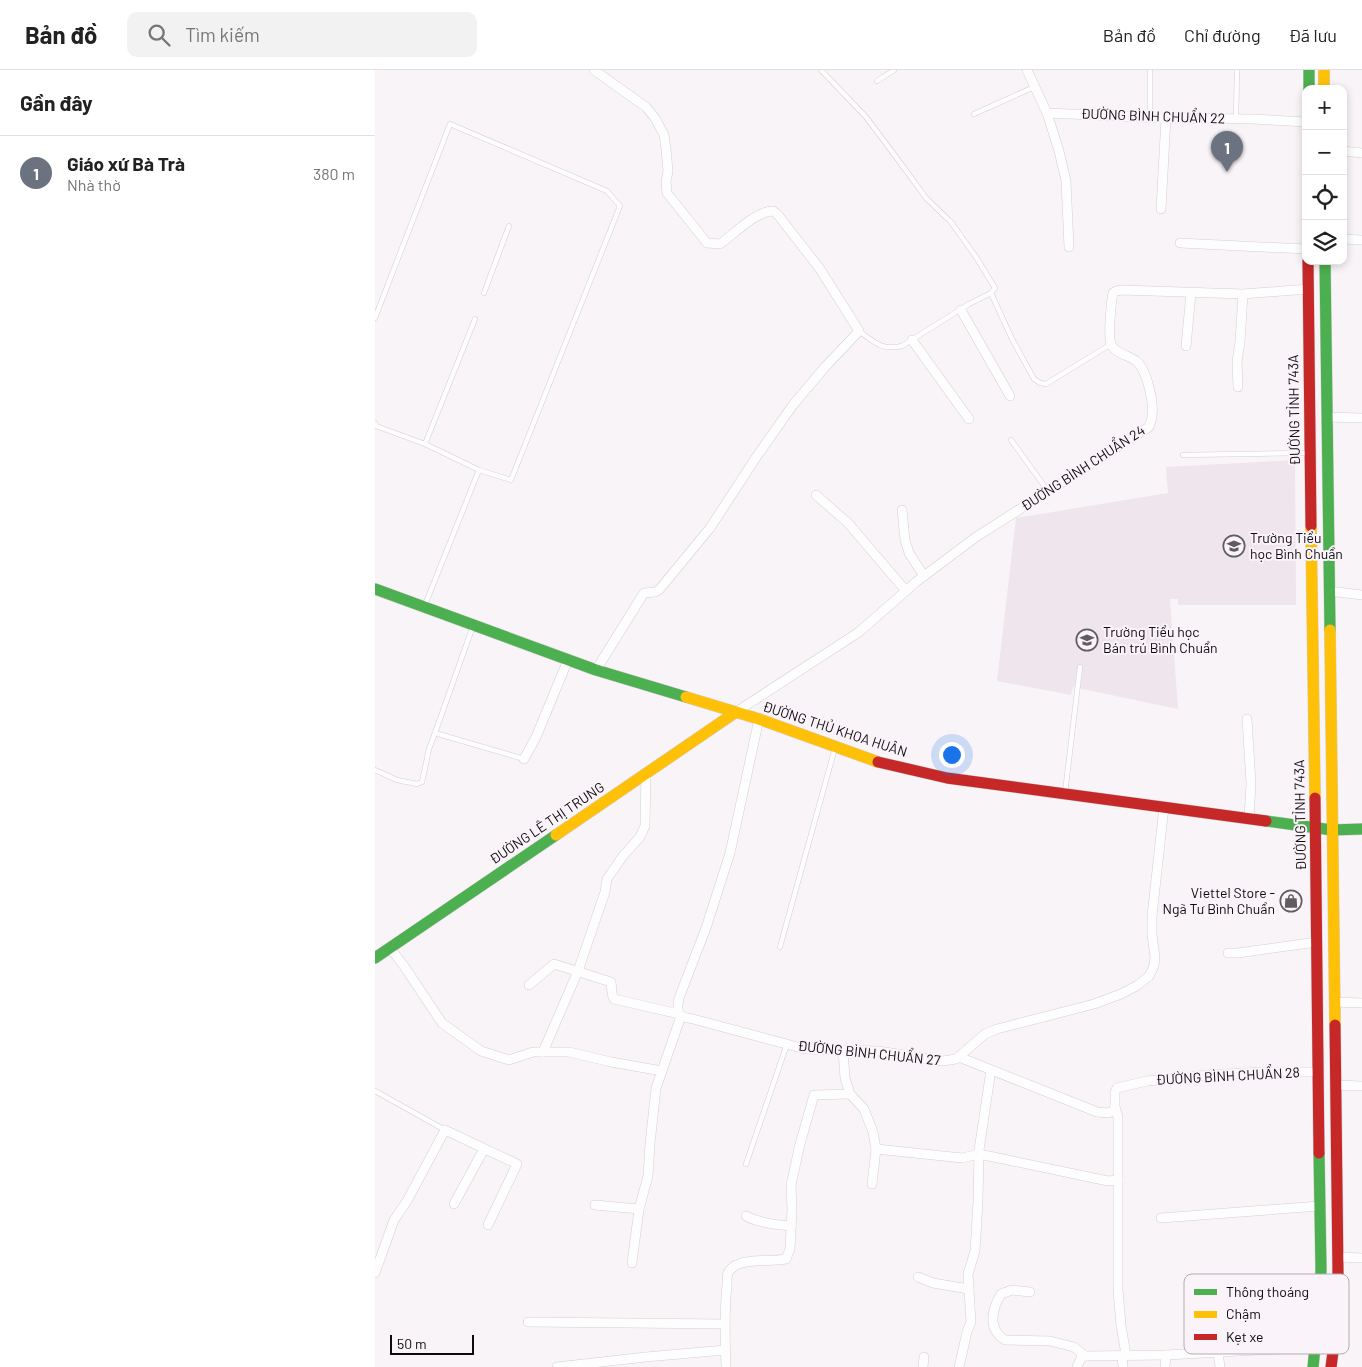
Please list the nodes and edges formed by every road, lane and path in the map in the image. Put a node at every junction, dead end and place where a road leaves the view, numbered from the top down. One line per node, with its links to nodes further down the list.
1 (594, 70): 38 (street)
2 (821, 70): 32 (lane)
3 (894, 70): 9 (lane)
4 (1027, 70): 12 (street)
5 (1150, 70): 15 (lane)
6 (1237, 70): 17 (lane)
7 (1309, 70): 10 (main road)
8 (1324, 70): 11 (main road)
9 (877, 81)
10 (1309, 85)
11 (1324, 85)
12 (1035, 87): 13 (street); 14 (lane)
13 (1047, 113): 15 (street, ĐƯỜNG BÌNH CHUẨN 22); 26 (street)
14 (974, 114)
15 (1149, 117): 16 (street, ĐƯỜNG BÌNH CHUẨN 22)
16 (1166, 118): 17 (street, ĐƯỜNG BÌNH CHUẨN 22); 21 (street)
17 (1236, 119): 18 (street, ĐƯỜNG BÌNH CHUẨN 22)
18 (1302, 122)
19 (1347, 151): 20 (street)
20 (1362, 153)
21 (1161, 209)
22 (509, 226): 31 (lane)
23 (1347, 239): 24 (street)
24 (1362, 240)
25 (1180, 243): 27 (street)
26 (1069, 247)
27 (1302, 249)
28 (1308, 265): 30 (main road, ĐƯỜNG TỈNH 743A)
29 (1325, 265): 44 (main road)
30 (1307, 289): 34 (street); 50 (main road, ĐƯỜNG TỈNH 743A)
31 (484, 292)
32 (991, 293): 35 (lane); 40 (lane)
33 (1191, 293): 34 (street); 40 (street); 41 (street)
34 (1243, 294): 42 (street)
35 (961, 310): 39 (lane); 43 (street)
36 (375, 318): 52 (lane)
37 (475, 319): 49 (lane)
38 (859, 331): 39 (lane); 65 (street)
39 (912, 340): 46 (street)
40 (1111, 344): 53 (street, ĐƯỜNG BÌNH CHUẨN 24)
41 (1186, 346)
42 (1238, 387)
43 (1010, 396)
44 (1327, 417): 45 (street); 59 (main road)
45 (1362, 418)
46 (969, 419)
47 (375, 423): 49 (lane)
48 (1011, 440): 53 (lane)
49 (425, 444): 52 (lane)
50 (1309, 453): 51 (lane); 77 (main road, ĐƯỜNG TỈNH 743A)
51 (1183, 455)
52 (479, 470): 61 (lane)
53 (1048, 491): 56 (street, ĐƯỜNG BÌNH CHUẨN 24)
54 (817, 495): 58 (street)
55 (902, 510): 56 (street)
56 (924, 576): 58 (street, ĐƯỜNG BÌNH CHUẨN 24)
57 (375, 589): 61 (main road, ĐƯỜNG THỦ KHOA HUÂN)
58 (906, 590): 66 (street, ĐƯỜNG BÌNH CHUẨN 24)
59 (1329, 592): 60 (street); 79 (main road)
60 (1362, 595)
61 (425, 607): 62 (main road, ĐƯỜNG THỦ KHOA HUÂN)
62 (473, 625): 63 (main road, ĐƯỜNG THỦ KHOA HUÂN); 69 (lane)
63 (568, 660): 65 (main road, ĐƯỜNG THỦ KHOA HUÂN); 71 (street)
64 (1080, 667): 74 (lane)
65 (596, 670): 66 (main road, ĐƯỜNG THỦ KHOA HUÂN)
66 (736, 712): 67 (main road, ĐƯỜNG THỦ KHOA HUÂN); 73 (main road, ĐƯỜNG LÊ THỊ TRUNG)
67 (759, 719): 70 (main road, ĐƯỜNG THỦ KHOA HUÂN); 89 (street)
68 (1247, 720): 76 (street)
69 (435, 733): 71 (lane); 72 (lane)
70 (835, 747): 74 (main road, ĐƯỜNG THỦ KHOA HUÂN); 81 (lane)
71 (524, 759)
72 (375, 770)
73 (646, 773): 82 (main road, ĐƯỜNG LÊ THỊ TRUNG); 85 (street)
74 (1065, 794): 75 (main road, ĐƯỜNG THỦ KHOA HUÂN)
75 (1164, 807): 76 (main road, ĐƯỜNG THỦ KHOA HUÂN); 93 (street, ĐƯỜNG BÌNH CHUẨN 27)
76 (1249, 819): 77 (main road, ĐƯỜNG THỦ KHOA HUÂN)
77 (1315, 828): 79 (main road, ĐƯỜNG THỦ KHOA HUÂN); 80 (main road, ĐƯỜNG TỈNH 743A)
78 (1362, 829): 79 (main road, ĐƯỜNG THỦ KHOA HUÂN)
79 (1332, 830): 87 (main road)
80 (1317, 942): 83 (street); 96 (main road, ĐƯỜNG TỈNH 743A)
81 (780, 947)
82 (390, 948): 84 (main road, ĐƯỜNG LÊ THỊ TRUNG); 92 (street)
83 (1228, 953)
84 (375, 958)
85 (578, 971): 86 (street); 89 (street, ĐƯỜNG BÌNH CHUẨN 27); 92 (street)
86 (529, 985)
87 (1333, 1002): 88 (street); 97 (main road)
88 (1362, 1003)
89 (680, 1015): 90 (street, ĐƯỜNG BÌNH CHUẨN 27); 95 (street)
90 (787, 1044): 91 (street, ĐƯỜNG BÌNH CHUẨN 27); 106 (lane)
91 (843, 1050): 93 (street, ĐƯỜNG BÌNH CHUẨN 27); 100 (street)
92 (543, 1052): 95 (street)
93 (959, 1057): 94 (street)
94 (991, 1070): 101 (street); 105 (street)
95 (663, 1071): 112 (street)
96 (1318, 1072): 101 (street, ĐƯỜNG BÌNH CHUẨN 28); 111 (main road, ĐƯỜNG TỈNH 743A)
97 (1335, 1084): 98 (street); 118 (main road)
98 (1362, 1086)
99 (375, 1091): 102 (lane)
100 (850, 1094): 104 (street); 116 (street)
101 (1115, 1107): 107 (street)
102 (445, 1130): 103 (street); 121 (street)
103 (484, 1148): 109 (street); 115 (street)
104 (876, 1149): 105 (street); 108 (street)
105 (979, 1154): 107 (street); 125 (street)
106 (746, 1164)
107 (1118, 1180): 134 (street)
108 (872, 1184)
109 (454, 1204)
110 (595, 1205): 112 (street)
111 (1320, 1206): 114 (street); 117 (main road, ĐƯỜNG TỈNH 743A)
112 (639, 1209): 120 (street)
113 (746, 1216): 116 (street)
114 (1161, 1218)
115 (489, 1225)
116 (791, 1226): 128 (street)
117 (1321, 1257): 118 (main road); 122 (main road, ĐƯỜNG TỈNH 743A)
118 (1337, 1257): 119 (street); 123 (main road)
119 (1362, 1258)
120 (632, 1263)
121 (375, 1273)
122 (1321, 1274)
123 (1337, 1274)
124 (918, 1277): 125 (street)
125 (969, 1289): 141 (street)
126 (1030, 1292): 136 (street)
127 (528, 1322): 128 (street)
128 (725, 1324): 129 (street)
129 (725, 1350): 138 (street); 139 (street)
130 (1184, 1354): 135 (street)
131 (1219, 1354): 145 (street)
132 (1314, 1354): 146 (main road, ĐƯỜNG TỈNH 743A)
133 (1333, 1354): 147 (main road)
134 (1124, 1355): 135 (street); 136 (street); 143 (street)
135 (1166, 1355): 144 (street)
136 (1085, 1356): 142 (street)
137 (925, 1357): 140 (street)
138 (557, 1367)
139 (726, 1367)
140 (923, 1367)
141 (959, 1367)
142 (1077, 1367)
143 (1123, 1367)
144 (1165, 1367)
145 (1220, 1367)
146 (1313, 1367)
147 (1331, 1367)

